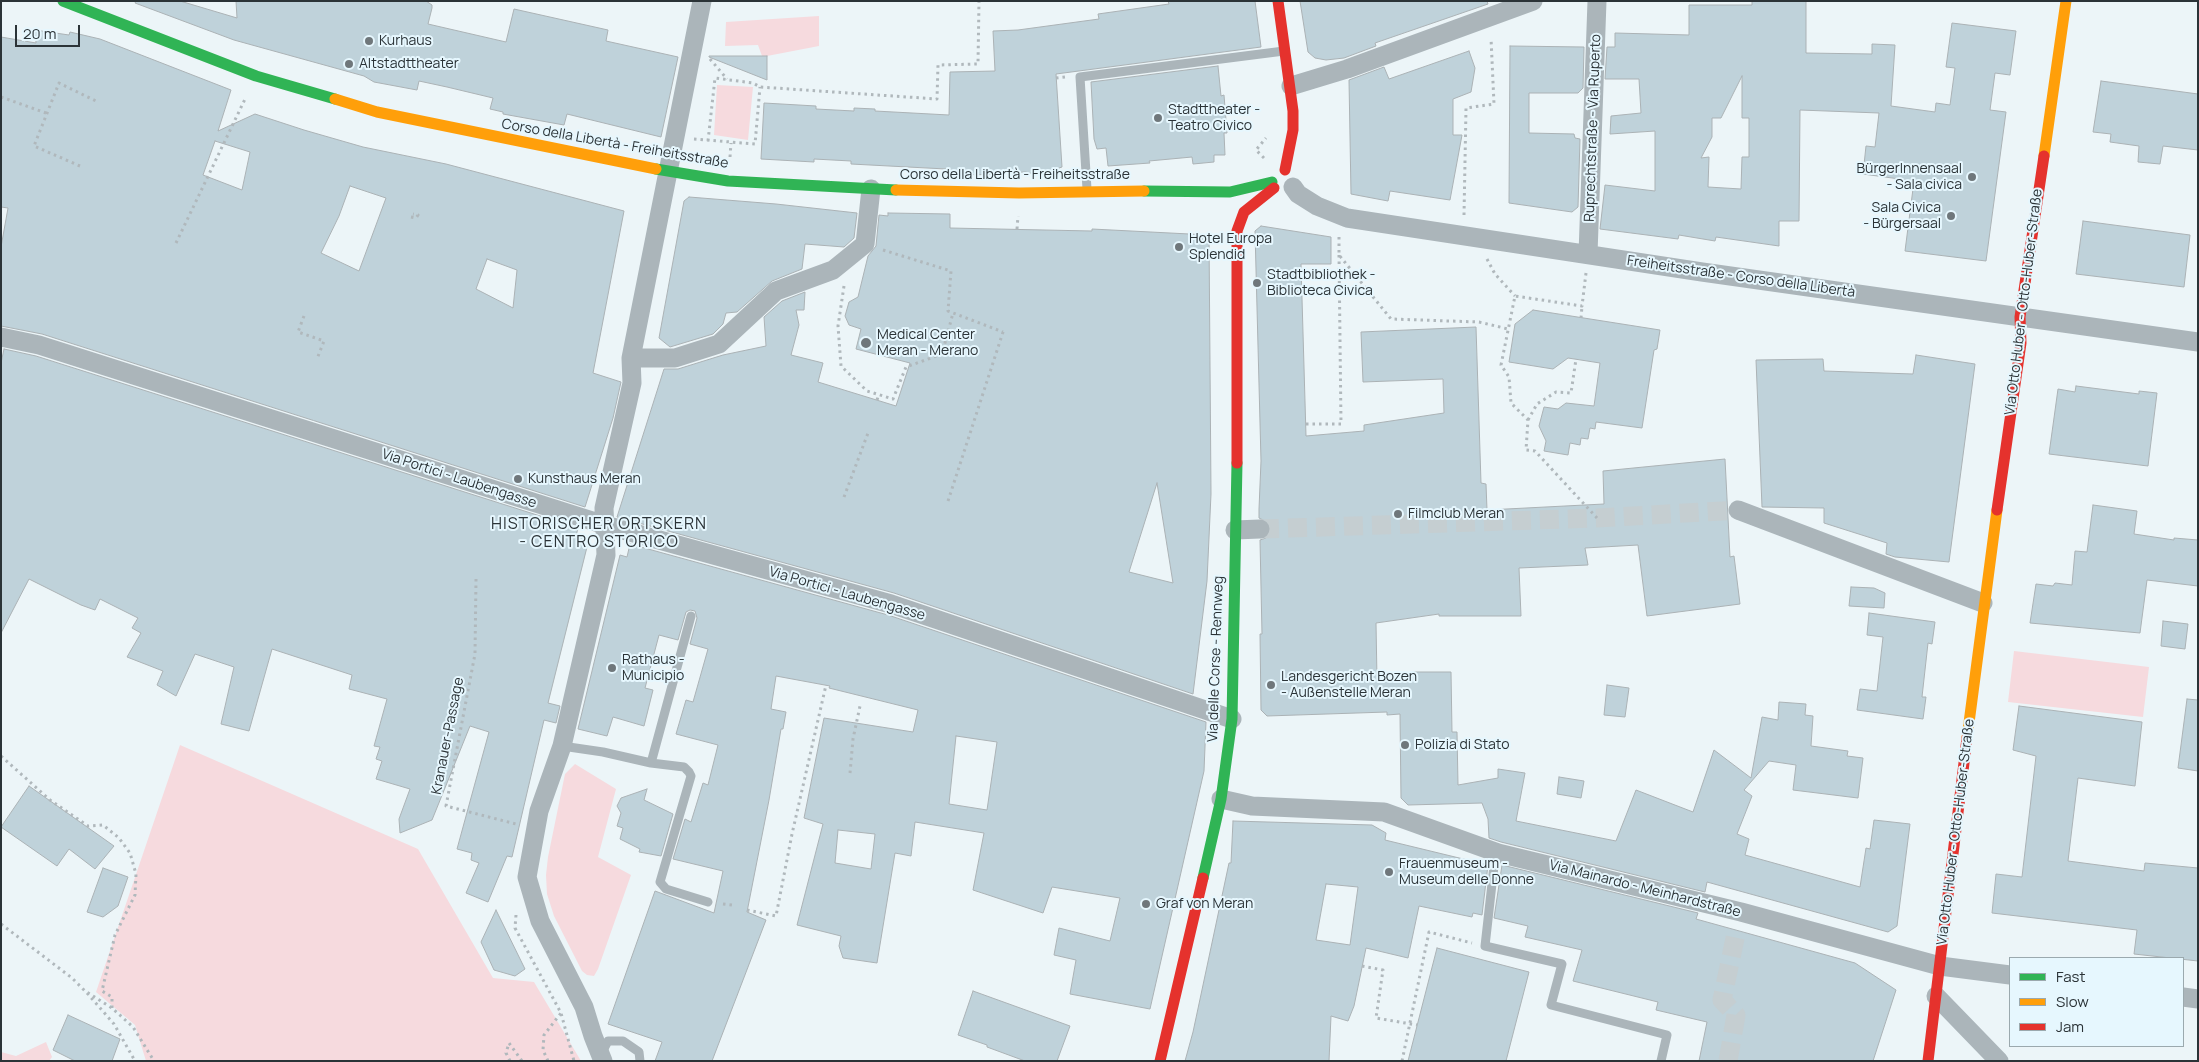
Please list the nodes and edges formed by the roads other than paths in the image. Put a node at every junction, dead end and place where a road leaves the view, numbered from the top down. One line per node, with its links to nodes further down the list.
1 (62, 1): 9 (street, Corso della Libertà - Freiheitsstraße)
2 (702, 1): 9 (street)
3 (1278, 1): 7 (street)
4 (1533, 1): 8 (street)
5 (1597, 1): 13 (street, Ruprechtstraße - Via Ruperto)
6 (2066, 1): 14 (street, Via Otto Huber - Otto-Huber-Straße)
7 (1286, 50): 8 (street); 12 (lane)
8 (1291, 86): 10 (street)
9 (668, 171): 11 (street, Corso della Libertà - Freiheitsstraße); 17 (street)
10 (1281, 182): 12 (street, Corso della Libertà - Freiheitsstraße); 13 (street, Freiheitsstraße - Corso della Libertà); 21 (street, Via delle Corse - Rennweg)
11 (870, 189): 12 (street, Corso della Libertà - Freiheitsstraße); 17 (street)
12 (1087, 191)
13 (1588, 254): 14 (street, Freiheitsstraße - Corso della Libertà)
14 (2020, 317): 16 (street, Freiheitsstraße - Corso della Libertà); 22 (street, Via Otto Huber - Otto-Huber-Straße)
15 (1, 337): 19 (street, Via Portici - Laubengasse)
16 (2198, 342)
17 (631, 358): 19 (street)
18 (1738, 510): 22 (street)
19 (605, 525): 24 (street, Via Portici - Laubengasse); 25 (street)
20 (1260, 529): 21 (street)
21 (1235, 530): 24 (street, Via delle Corse - Rennweg)
22 (1983, 603): 30 (street, Via Otto Huber - Otto-Huber-Straße)
23 (691, 616): 26 (lane)
24 (1232, 719): 27 (street, Via delle Corse - Rennweg)
25 (562, 746): 26 (lane); 35 (street)
26 (651, 763): 29 (lane)
27 (1221, 799): 28 (street, Via Mainardo - Meinhardstraße); 37 (street, Via delle Corse - Rennweg)
28 (1498, 853): 30 (street, Via Mainardo - Meinhardstraße); 38 (lane)
29 (708, 902)
30 (1940, 966): 31 (street, Via Mainardo - Meinhardstraße); 32 (street, Via Otto Huber - Otto-Huber-Straße)
31 (2009, 975)
32 (1936, 996): 39 (street, Via Otto Huber - Otto-Huber-Straße); 40 (street)
33 (2184, 997): 34 (street)
34 (2198, 999)
35 (602, 1058): 36 (lane)
36 (640, 1061)
37 (1160, 1061)
38 (1661, 1061)
39 (1928, 1061)
40 (1999, 1061)

